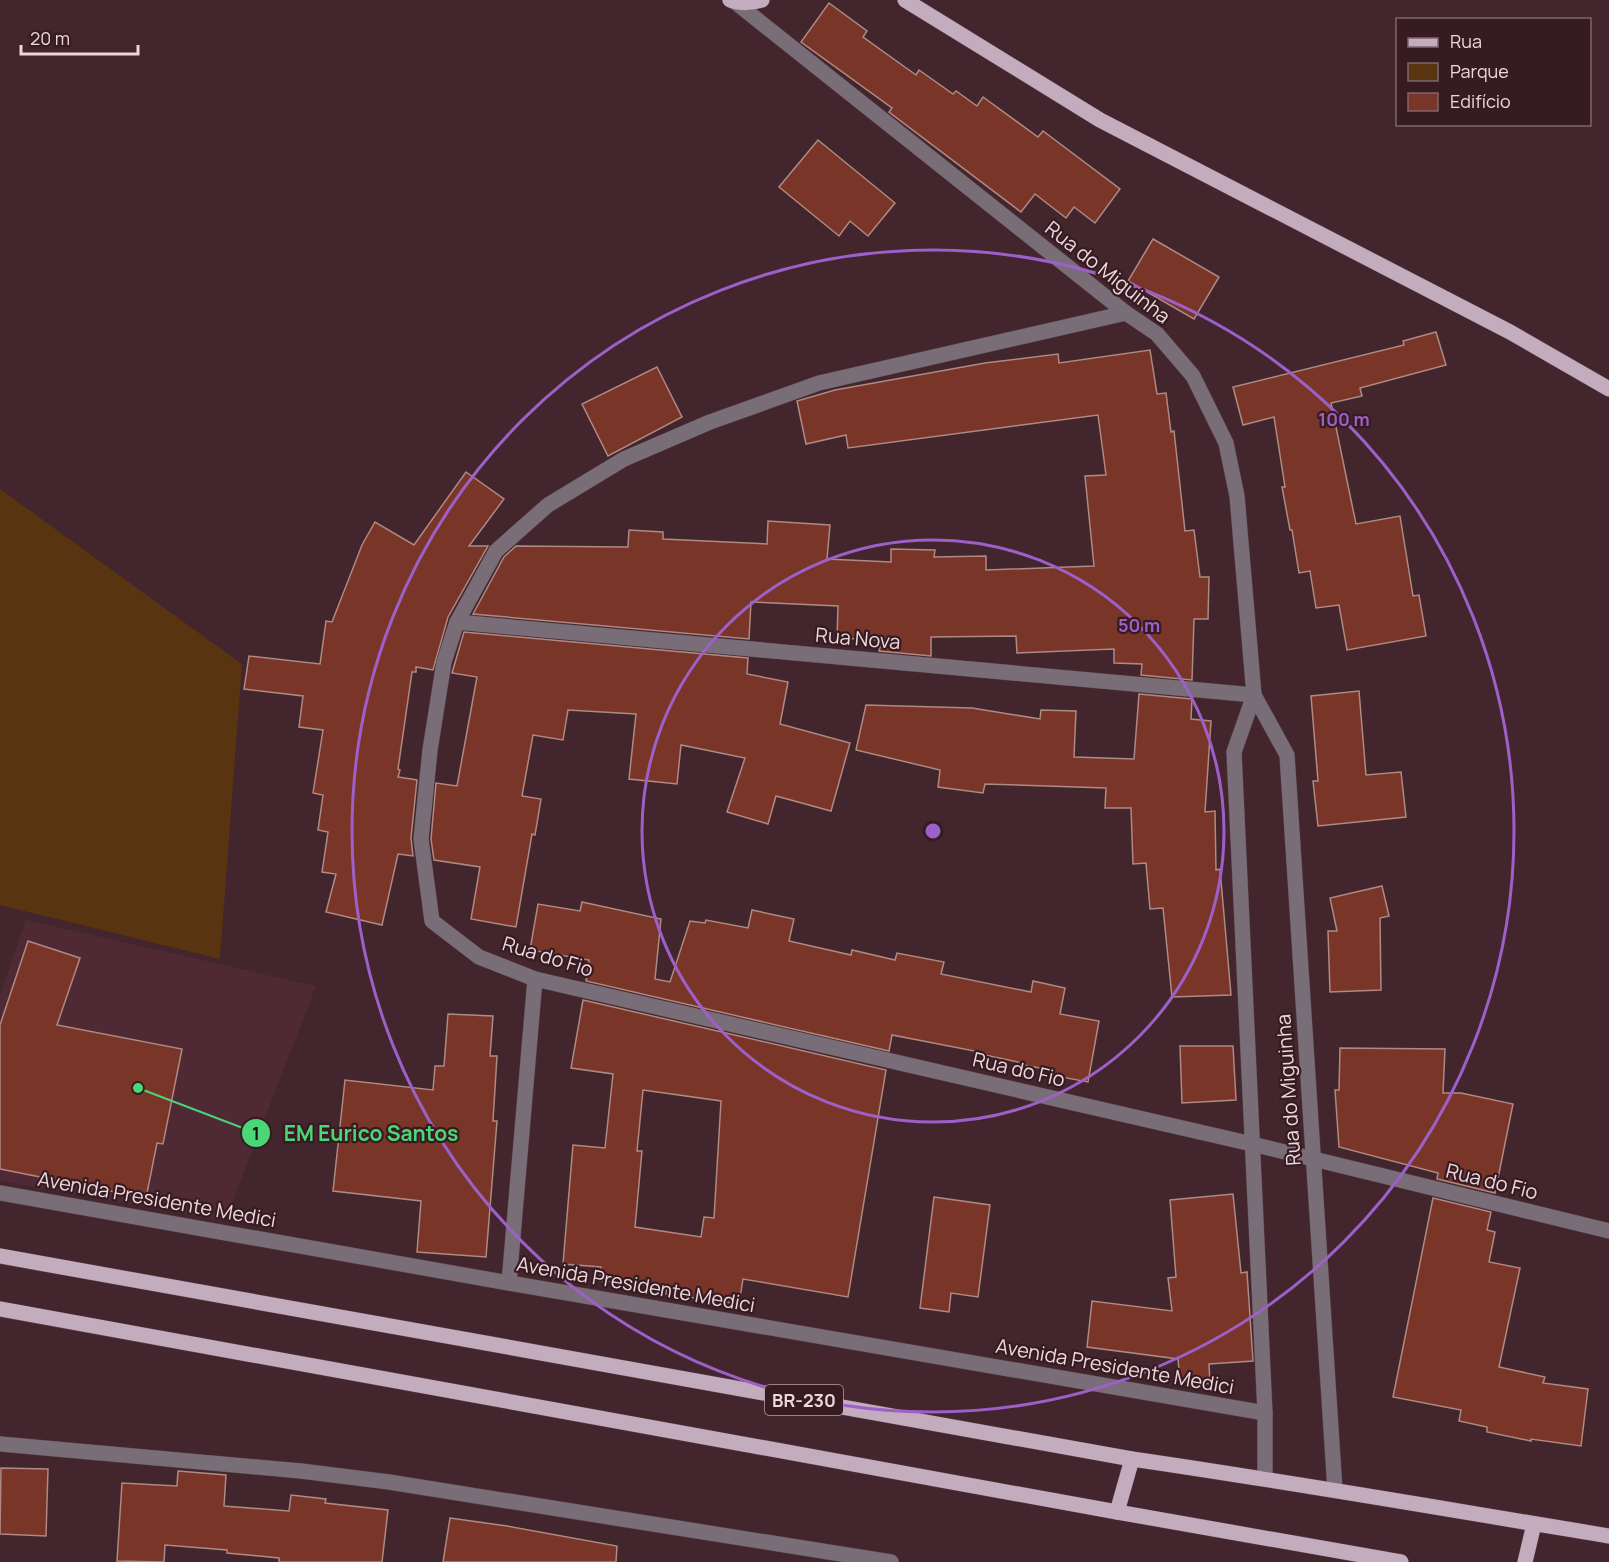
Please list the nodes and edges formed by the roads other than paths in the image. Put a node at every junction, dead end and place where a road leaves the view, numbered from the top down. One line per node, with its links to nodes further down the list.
1 (762, 0): 3 (main road)
2 (905, 0): 5 (main road)
3 (733, 1): 4 (street, Rua do Miguinha)
4 (1126, 314): 6 (street); 7 (street, Rua do Miguinha)
5 (1609, 389)
6 (457, 622): 7 (street, Rua Nova); 8 (street, Rua do Fio)
7 (1254, 695): 9 (street, Rua do Miguinha); 10 (street, Rua do Miguinha)
8 (535, 979): 9 (street, Rua do Fio); 14 (street)
9 (1252, 1144): 10 (street, Rua do Fio); 16 (street, Rua do Miguinha)
10 (1313, 1159): 12 (street, Rua do Fio); 20 (street, Rua do Miguinha)
11 (0, 1192): 14 (street, Avenida Presidente Medici)
12 (1609, 1230)
13 (0, 1256): 18 (main road, BR-230)
14 (509, 1283): 16 (street, Avenida Presidente Medici)
15 (0, 1309): 21 (main road)
16 (1265, 1413): 19 (street, Rua do Miguinha)
17 (0, 1444): 25 (street)
18 (1132, 1459): 19 (main road, BR-230); 21 (main road)
19 (1265, 1478): 20 (main road, BR-230)
20 (1335, 1490): 22 (main road, BR-230)
21 (1117, 1512): 24 (main road)
22 (1534, 1524): 23 (main road, BR-230); 27 (main road)
23 (1609, 1536)
24 (1331, 1556): 26 (main road)
25 (891, 1562)
26 (1401, 1562)
27 (1525, 1562)

